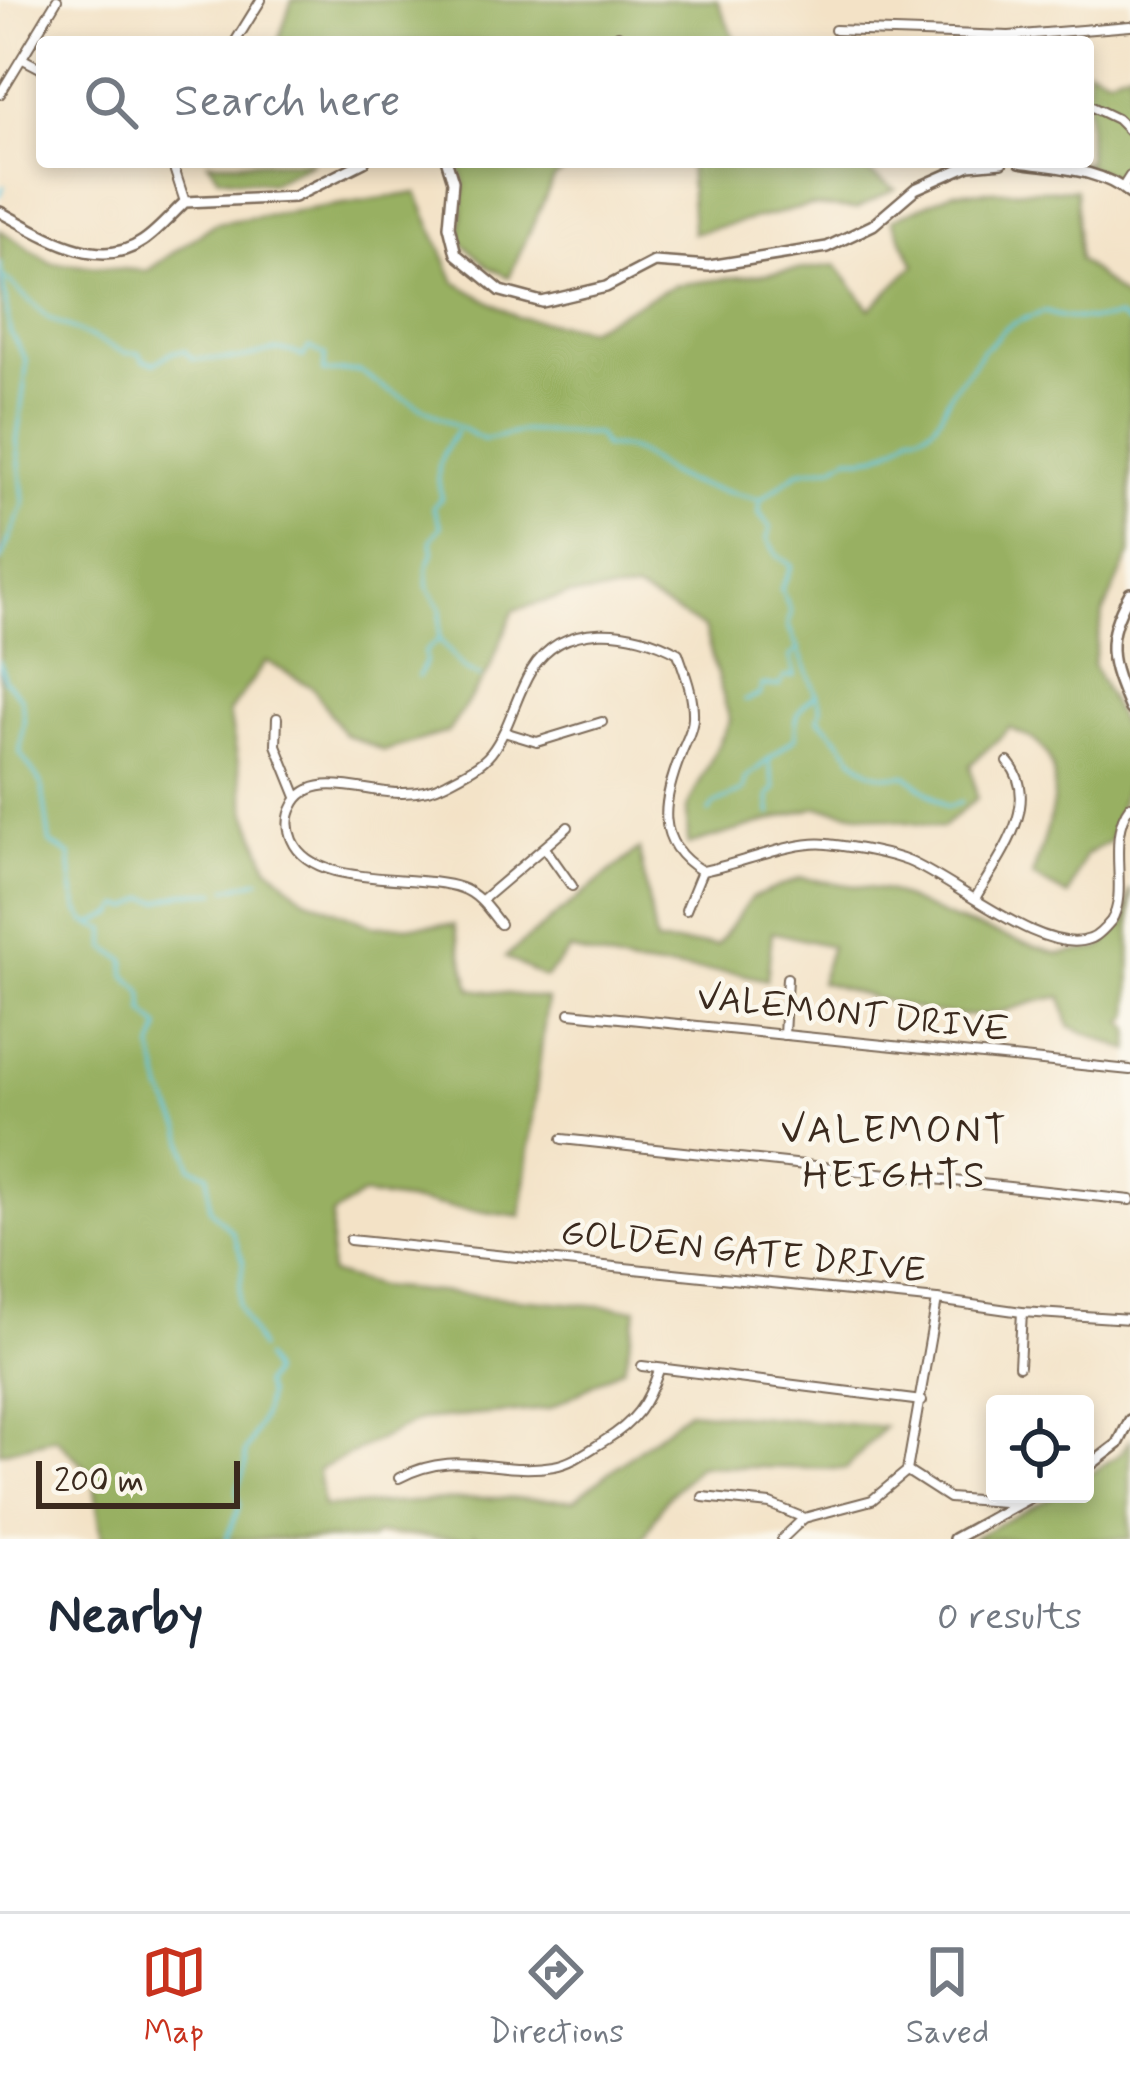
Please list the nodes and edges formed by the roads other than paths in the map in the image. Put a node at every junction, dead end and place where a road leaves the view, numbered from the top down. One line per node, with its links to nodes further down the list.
1 (57, 0): 6 (street)
2 (261, 0): 7 (street)
3 (1130, 26): 9 (street)
4 (835, 30): 8 (street)
5 (36, 36): 10 (street)
6 (36, 36)
7 (239, 36)
8 (951, 36)
9 (1037, 36)
10 (23, 59): 11 (street); 12 (street)
11 (36, 66)
12 (0, 94)
13 (1094, 107): 14 (street)
14 (1130, 132)
15 (174, 168): 22 (street)
16 (352, 168): 22 (street)
17 (448, 168): 18 (street)
18 (962, 168)
19 (1057, 168): 21 (street)
20 (1130, 176): 21 (street)
21 (1126, 191)
22 (185, 202): 23 (street)
23 (0, 212)
24 (1130, 593): 25 (street)
25 (1130, 709)
26 (277, 718): 30 (street)
27 (602, 722): 28 (street)
28 (504, 732): 30 (street); 34 (street)
29 (1008, 761): 36 (street)
30 (297, 797): 37 (street)
31 (1130, 806): 36 (street)
32 (568, 827): 33 (street)
33 (544, 848): 35 (street); 37 (street)
34 (701, 871): 36 (street); 38 (street)
35 (572, 886)
36 (976, 897)
37 (482, 900): 39 (street)
38 (686, 910)
39 (500, 924)
40 (787, 978): 42 (street)
41 (570, 1013): 42 (street, VALEMONT DRIVE)
42 (784, 1035): 43 (street, VALEMONT DRIVE)
43 (1130, 1070)
44 (562, 1139): 45 (street)
45 (1130, 1200)
46 (350, 1240): 47 (street, GOLDEN GATE DRIVE)
47 (937, 1300): 48 (street, GOLDEN GATE DRIVE); 53 (street)
48 (1022, 1312): 49 (street, GOLDEN GATE DRIVE); 51 (street)
49 (1130, 1319)
50 (642, 1366): 52 (street)
51 (1019, 1366)
52 (659, 1370): 53 (street); 57 (street)
53 (922, 1401): 56 (street)
54 (1130, 1420): 55 (street)
55 (1094, 1462)
56 (907, 1471): 59 (street); 63 (street)
57 (399, 1478)
58 (703, 1496): 63 (street)
59 (986, 1499)
60 (991, 1503): 62 (street)
61 (1017, 1503): 62 (street)
62 (998, 1512): 65 (street)
63 (804, 1518): 64 (street)
64 (782, 1539)
65 (954, 1539)

